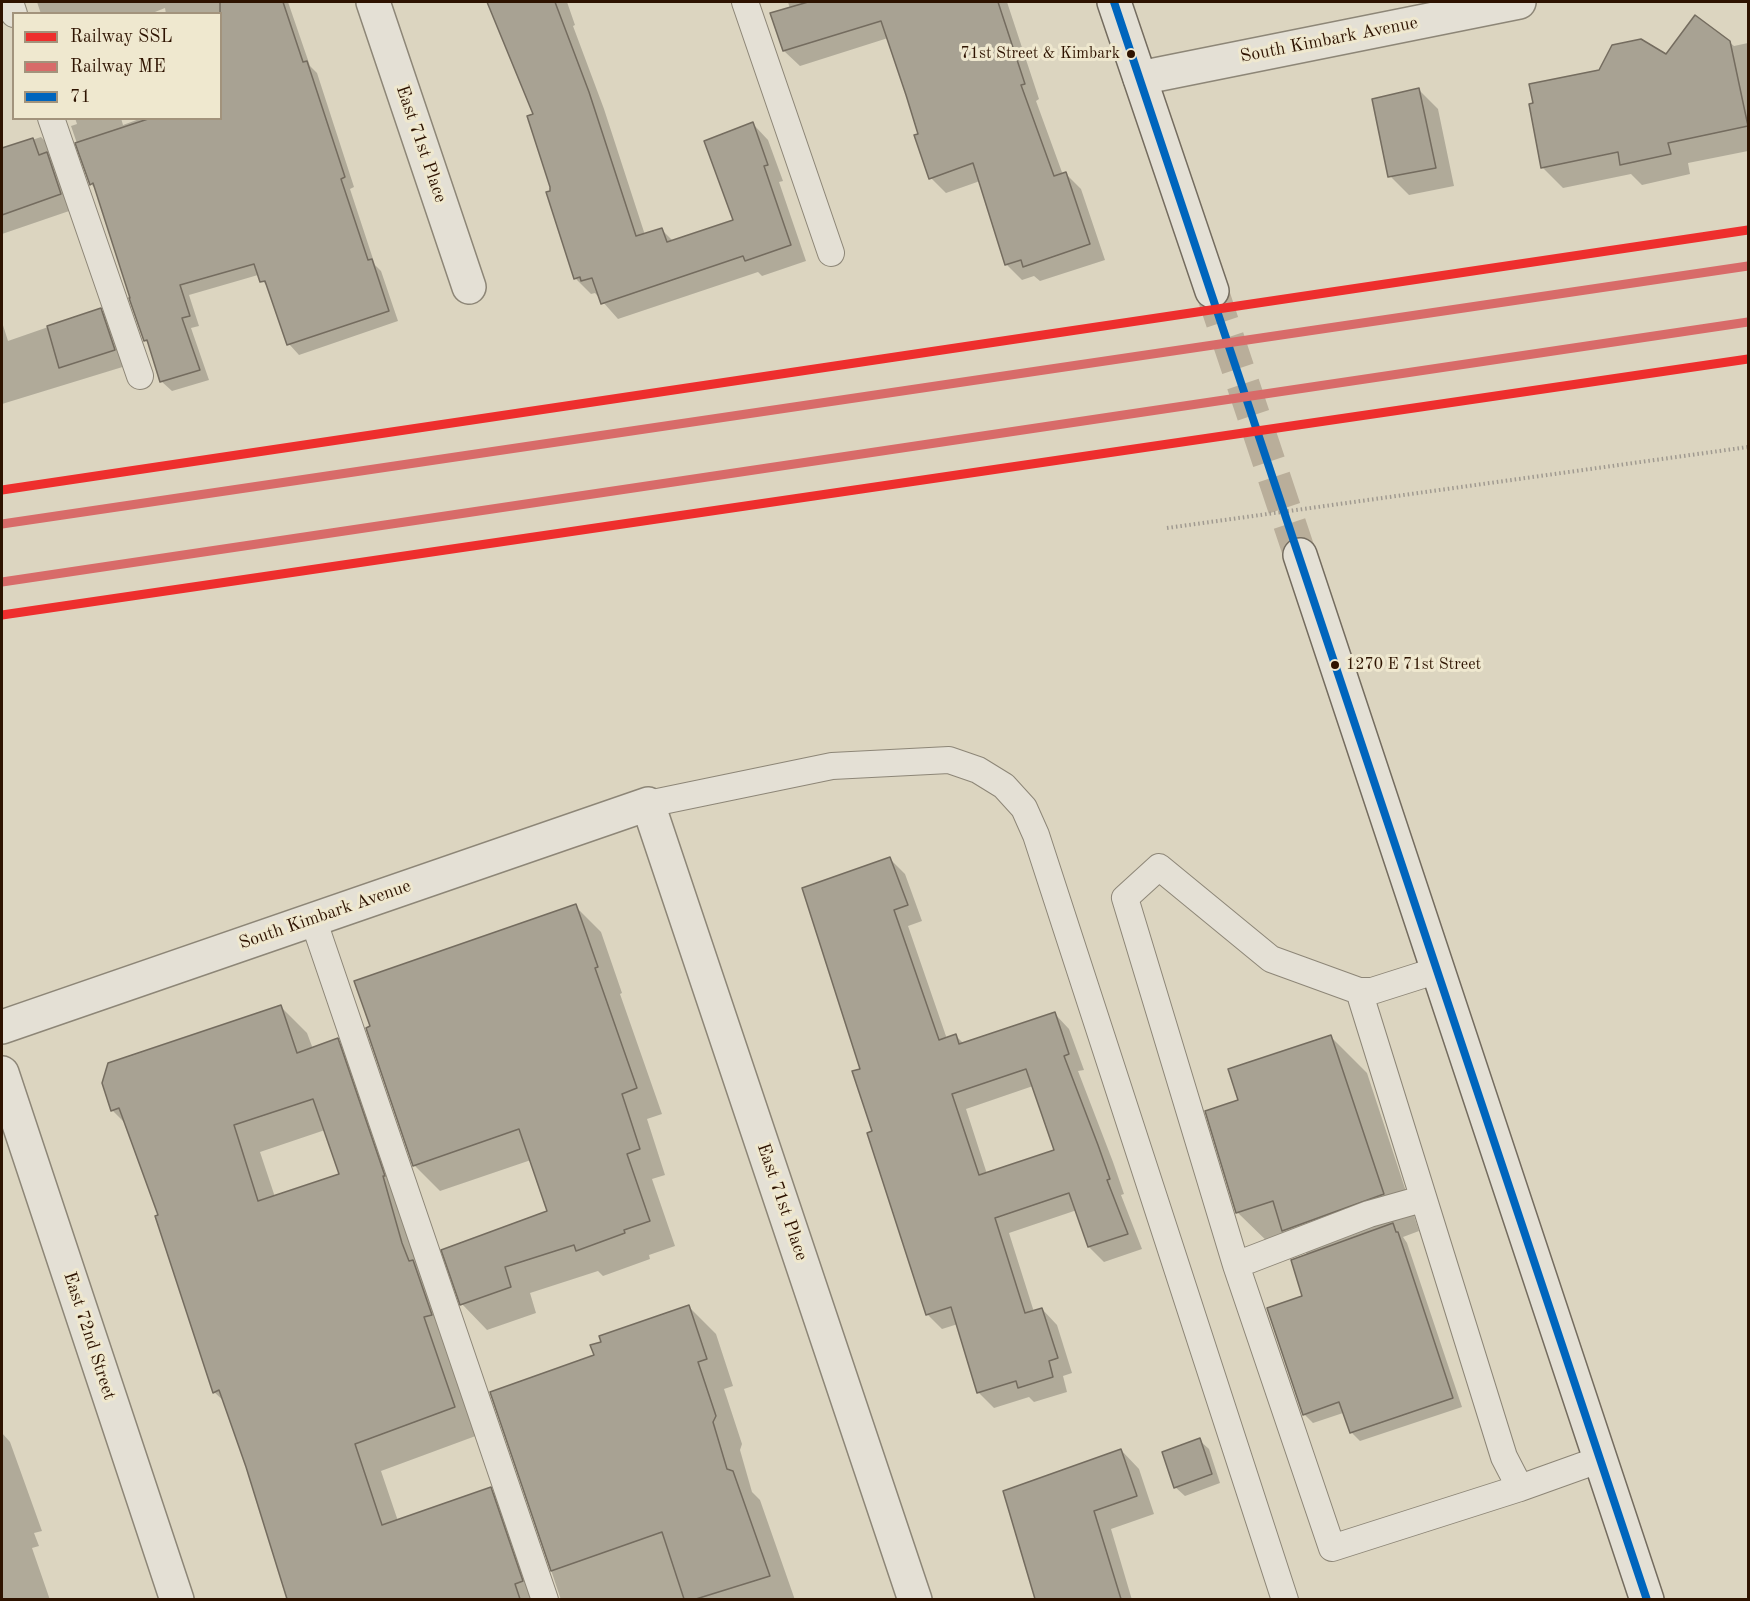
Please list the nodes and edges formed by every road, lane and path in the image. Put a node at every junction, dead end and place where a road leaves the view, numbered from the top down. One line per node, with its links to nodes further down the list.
1 (373, 2): 8 (street, East 71st Place)
2 (745, 2): 7 (lane)
3 (1114, 2): 5 (street)
4 (1519, 2): 5 (street, South Kimbark Avenue)
5 (1140, 78): 9 (street)
6 (52, 120): 10 (lane)
7 (831, 254)
8 (469, 287)
9 (1212, 291)
10 (141, 376)
11 (1749, 447): 12 (path)
12 (1167, 528)
13 (1300, 555): 16 (street)
14 (648, 804): 15 (street, South Kimbark Avenue); 26 (street, East 71st Place); 27 (lane)
15 (313, 920): 18 (street, South Kimbark Avenue); 25 (lane)
16 (1438, 969): 17 (lane); 22 (street)
17 (1359, 991): 20 (lane); 21 (lane)
18 (2, 1027)
19 (2, 1073): 24 (street, East 72nd Street)
20 (1422, 1199): 21 (lane); 23 (lane)
21 (1236, 1265): 23 (lane)
22 (1601, 1459): 23 (lane); 28 (street)
23 (1520, 1488)
24 (177, 1599)
25 (545, 1599)
26 (915, 1599)
27 (1285, 1599)
28 (1647, 1599)

